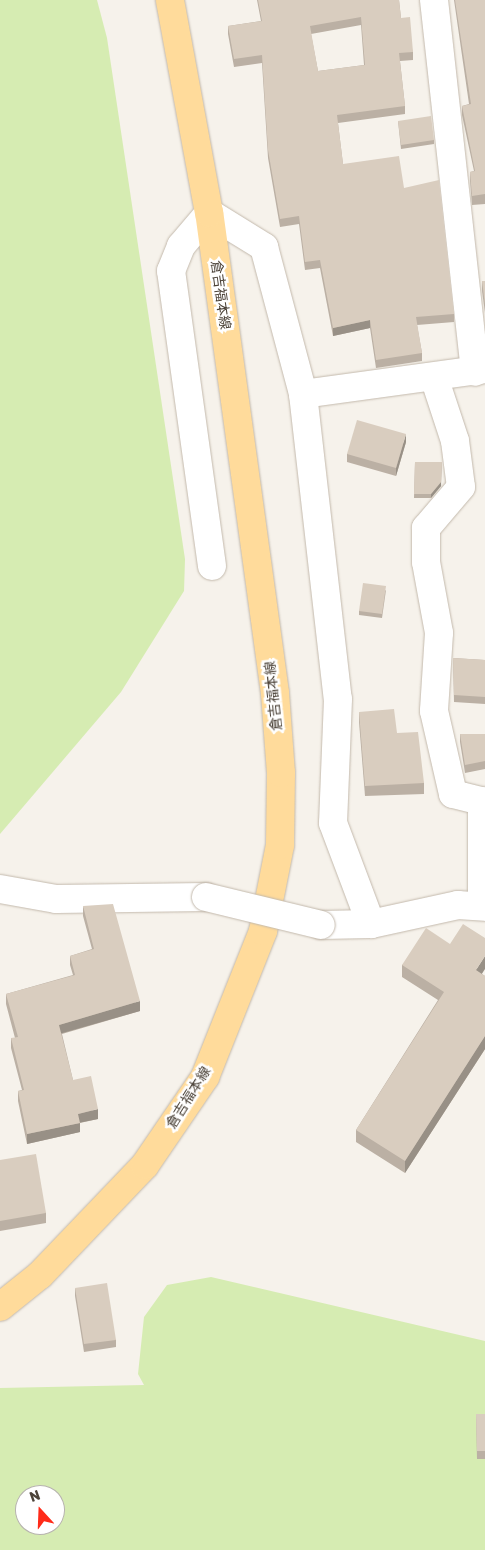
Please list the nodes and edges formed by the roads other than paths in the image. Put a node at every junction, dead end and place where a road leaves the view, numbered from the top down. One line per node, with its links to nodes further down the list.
1 (170, 0): 3 (main road, 倉吉福本線)
2 (434, 0): 4 (street)
3 (209, 213): 6 (street); 7 (street); 11 (main road, 倉吉福本線)
4 (480, 371): 5 (street)
5 (434, 377): 6 (street); 9 (street)
6 (303, 394): 10 (street)
7 (212, 566)
8 (0, 889): 10 (street, bridge)
9 (484, 906): 10 (street)
10 (371, 924)
11 (0, 1307)

